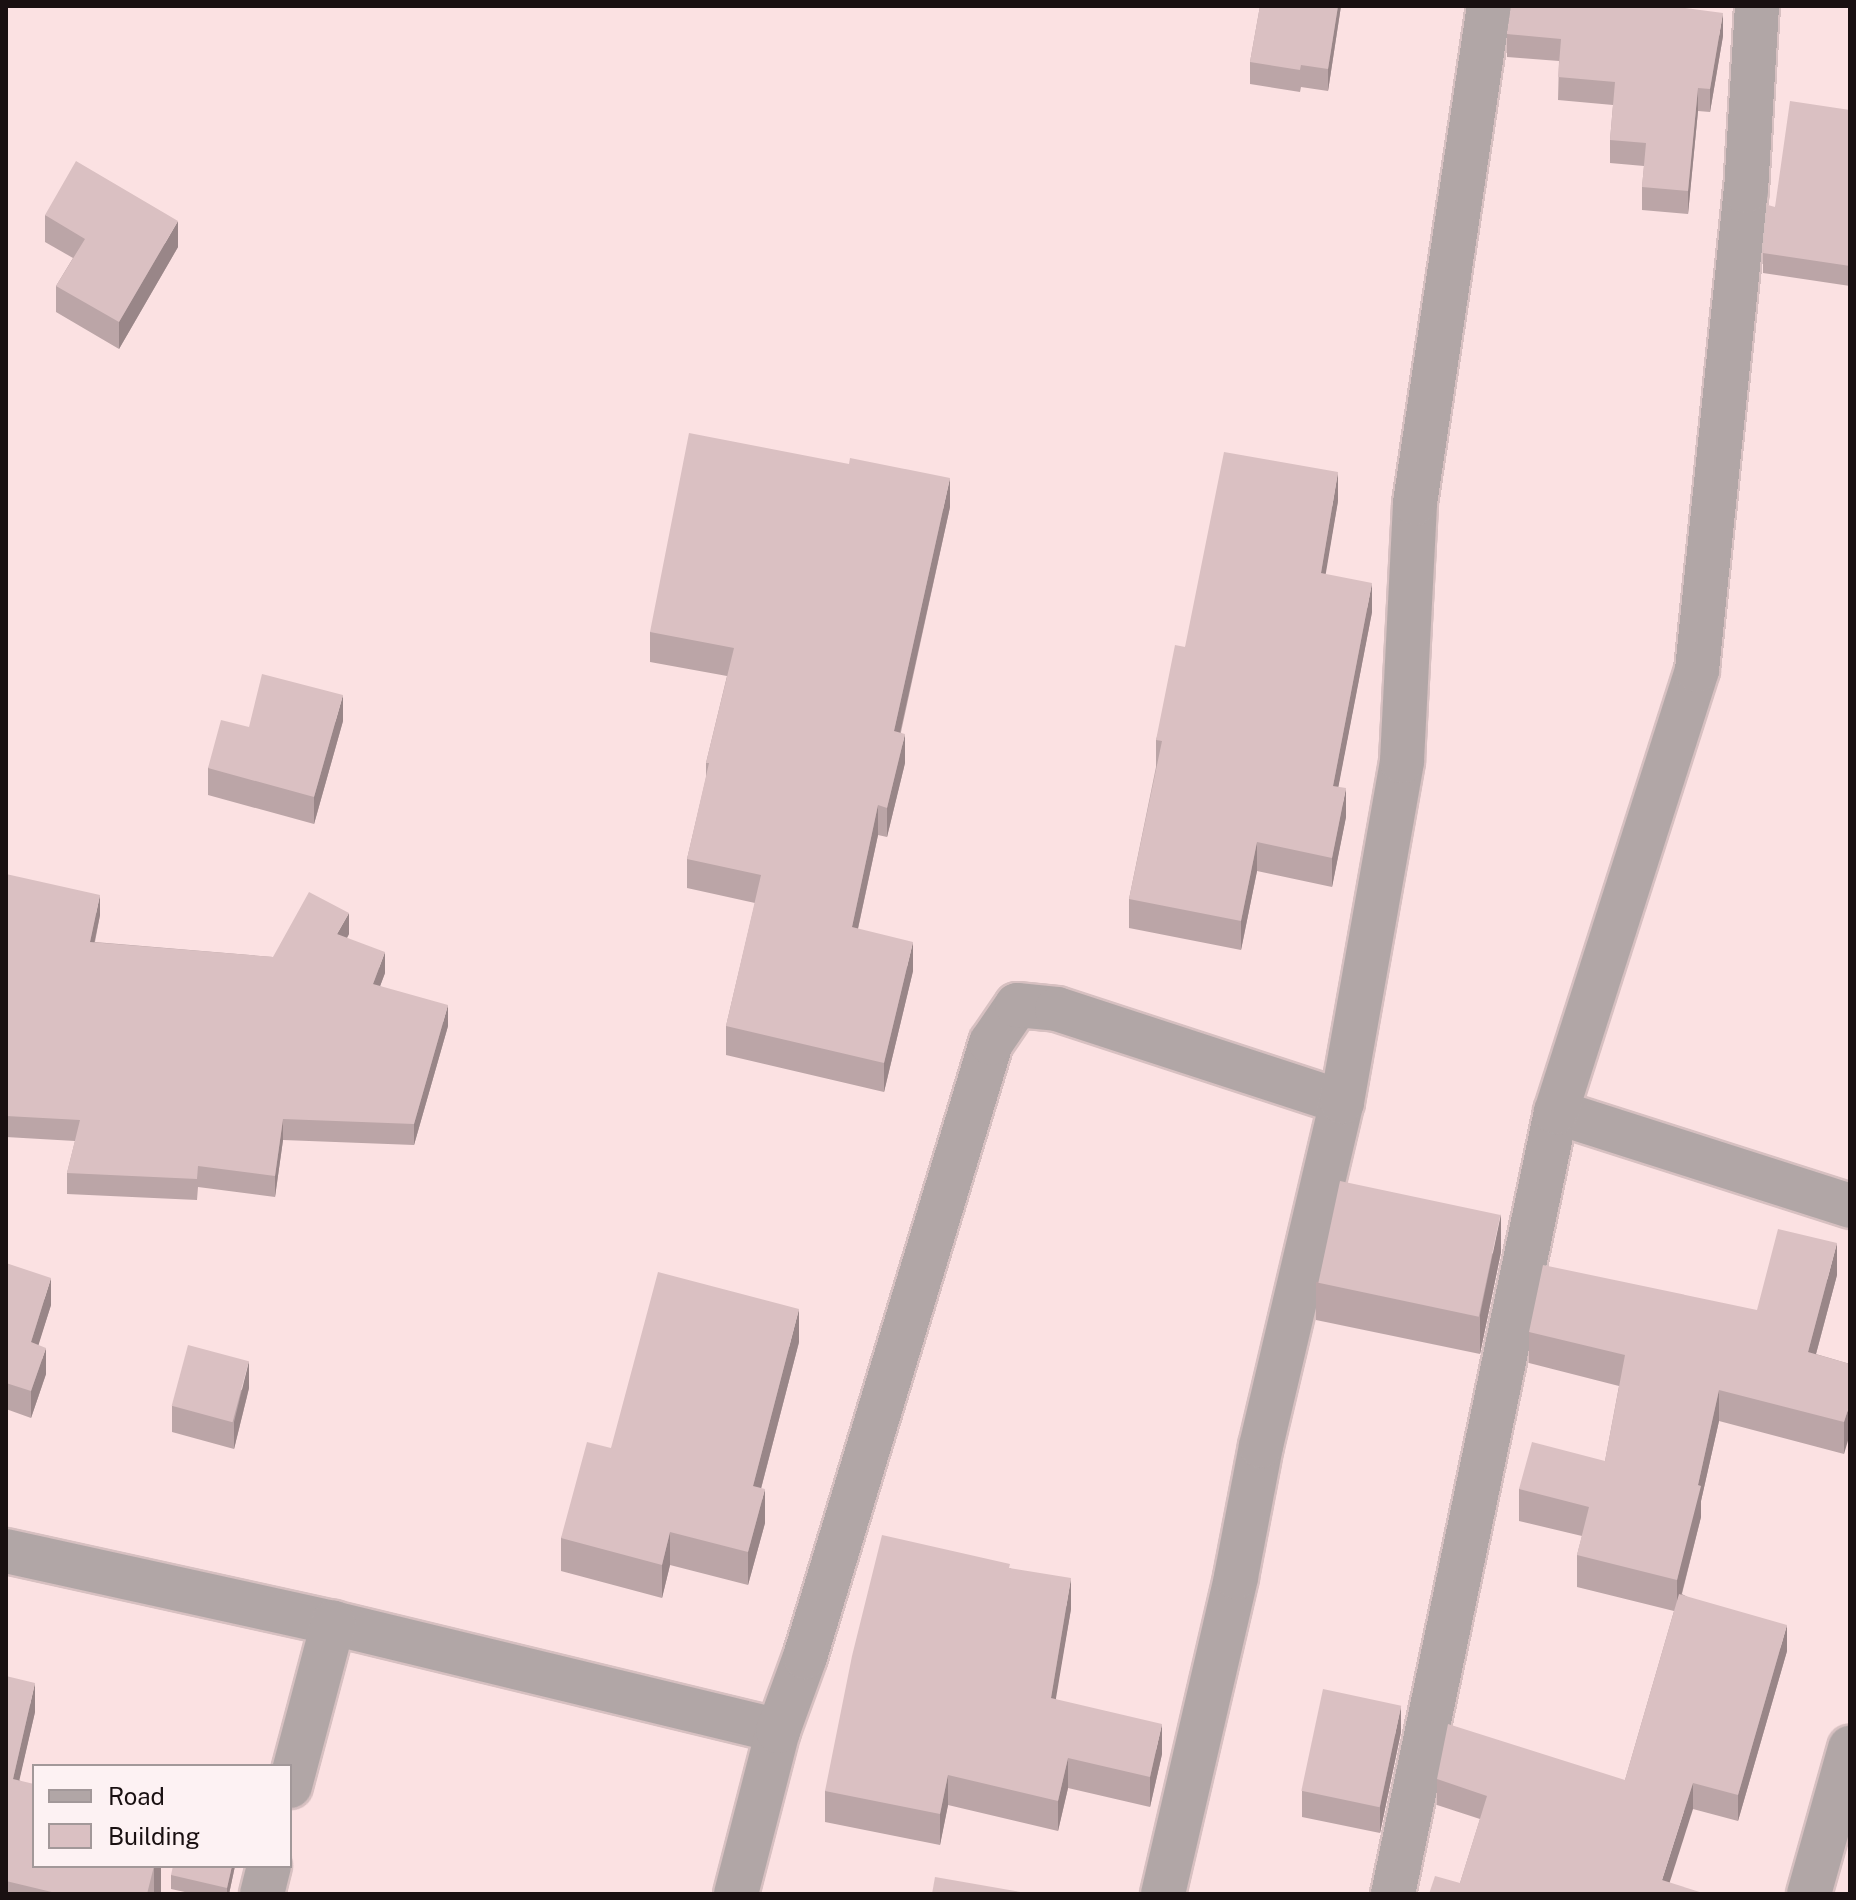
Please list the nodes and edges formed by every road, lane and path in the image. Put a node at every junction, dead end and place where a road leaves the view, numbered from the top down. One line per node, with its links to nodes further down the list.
1 (1489, 6): 3 (street)
2 (1757, 6): 4 (street)
3 (1342, 1102): 8 (street); 14 (street)
4 (1556, 1112): 5 (street); 15 (street)
5 (1850, 1206)
6 (6, 1551): 7 (street)
7 (333, 1623): 8 (street); 10 (street)
8 (778, 1731): 13 (street)
9 (1850, 1748): 16 (street)
10 (292, 1778)
11 (268, 1868): 12 (street)
12 (262, 1894)
13 (736, 1894)
14 (1163, 1894)
15 (1393, 1894)
16 (1809, 1894)

